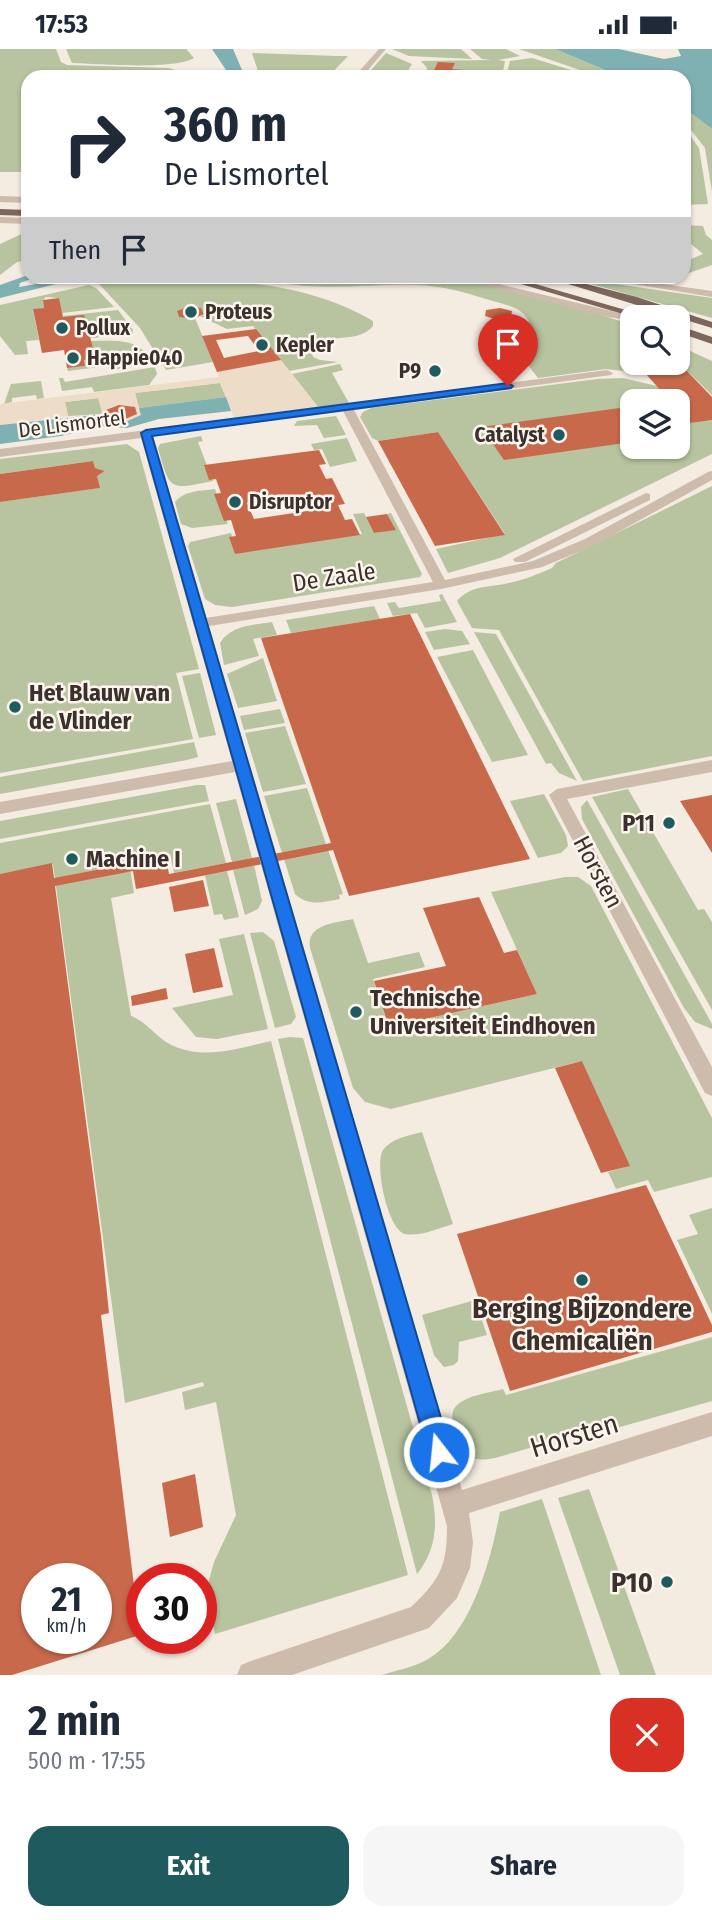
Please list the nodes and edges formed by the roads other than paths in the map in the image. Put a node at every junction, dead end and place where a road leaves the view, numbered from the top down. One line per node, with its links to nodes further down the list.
1 (383, 49): 2 (street)
2 (364, 70)
3 (0, 199): 5 (street)
4 (0, 207): 6 (main road)
5 (21, 207)
6 (21, 208)
7 (21, 209): 8 (main road)
8 (1, 218): 9 (street)
9 (21, 220)
10 (486, 284): 16 (street)
11 (527, 284): 15 (main road)
12 (576, 284): 17 (main road)
13 (644, 284): 14 (street)
14 (712, 294)
15 (620, 310)
16 (620, 316)
17 (712, 325)
18 (690, 333): 19 (main road)
19 (712, 341)
20 (607, 373): 21 (street, De Lismortel)
21 (347, 407): 22 (street, De Lismortel); 27 (street)
22 (146, 433): 23 (street, De Lismortel); 28 (street)
23 (0, 453)
24 (712, 462): 26 (street, De Zaale)
25 (712, 475): 26 (street, De Zaale)
26 (476, 579): 27 (street, De Zaale)
27 (441, 585): 28 (street, De Zaale)
28 (200, 623): 29 (street)
29 (242, 765): 31 (street); 34 (street)
30 (712, 766): 32 (street, Horsten)
31 (0, 808)
32 (712, 1087)
33 (712, 1425): 34 (street, Horsten)
34 (455, 1505): 35 (street)
35 (251, 1675)

